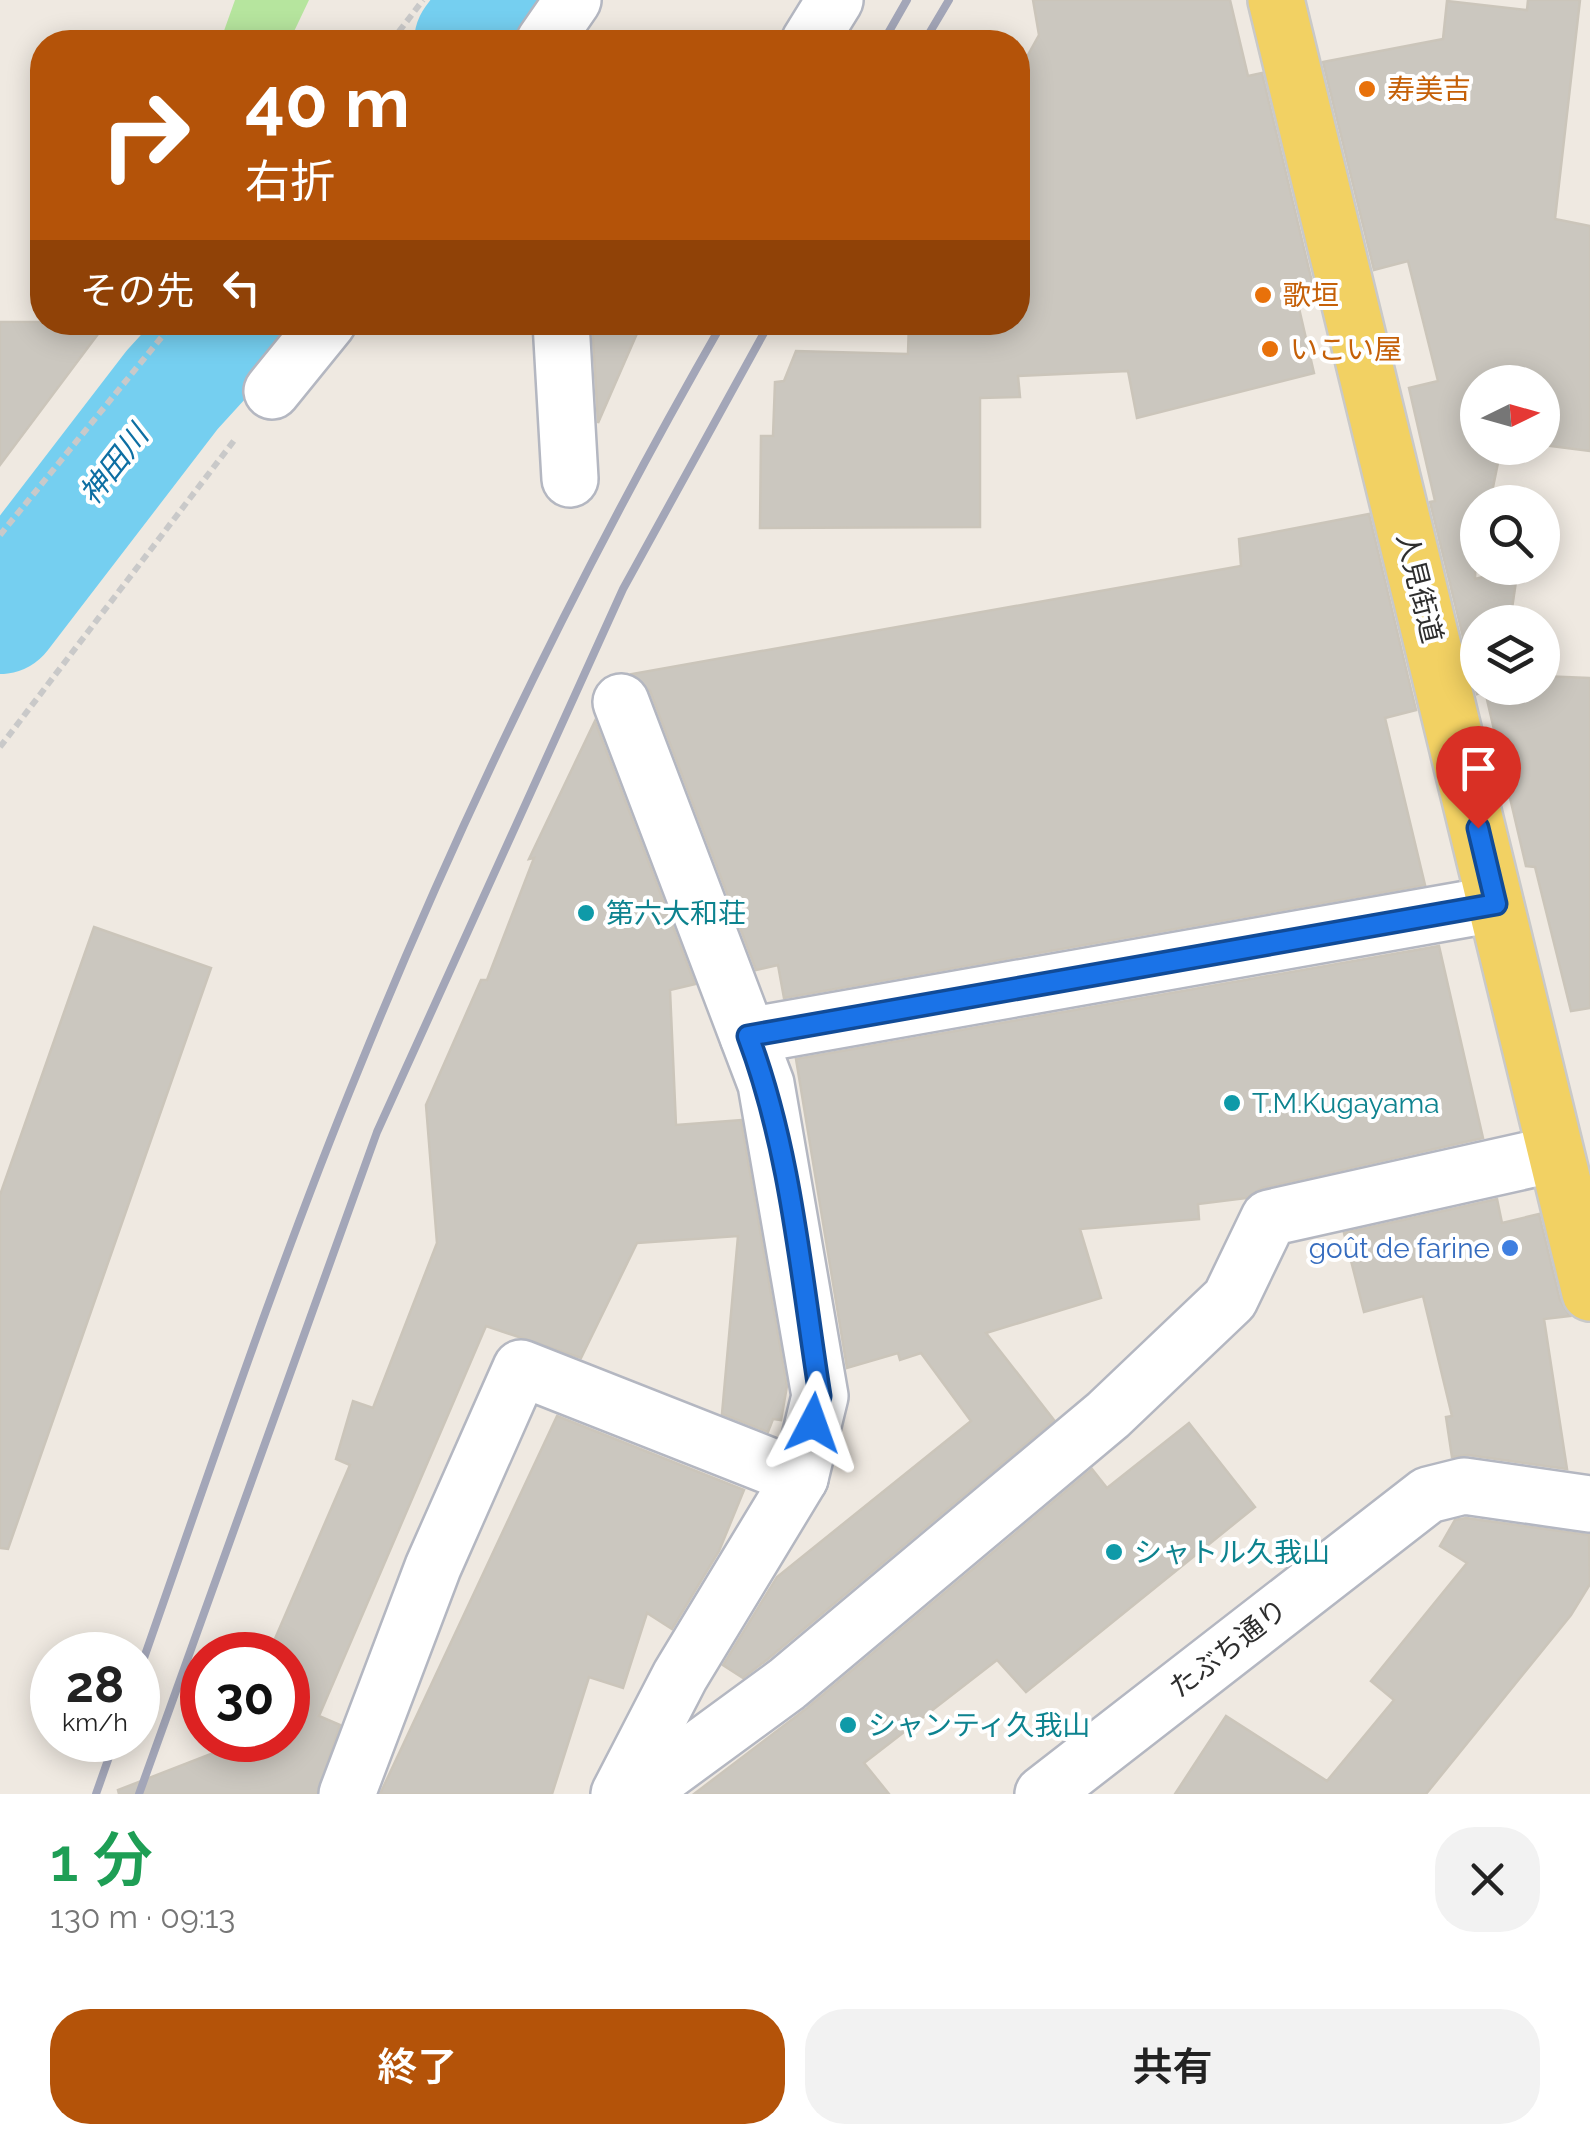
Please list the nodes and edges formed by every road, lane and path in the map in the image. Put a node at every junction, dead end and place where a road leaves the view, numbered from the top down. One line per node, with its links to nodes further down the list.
1 (423, 0): 5 (path)
2 (573, 0): 6 (street)
3 (835, 0): 7 (street)
4 (1276, 0): 16 (main road, 人見街道)
5 (400, 30)
6 (552, 30)
7 (816, 30)
8 (163, 335): 13 (path)
9 (317, 335): 11 (street)
10 (562, 335): 12 (street)
11 (272, 390): 15 (path)
12 (570, 479)
13 (0, 535)
14 (620, 702): 17 (street)
15 (0, 747)
16 (1496, 904): 17 (street); 18 (main road, 人見街道)
17 (748, 1036): 20 (street)
18 (1555, 1154): 19 (main road, 人見街道); 24 (street)
19 (1590, 1292)
20 (800, 1478): 22 (street); 23 (street)
21 (1590, 1504): 25 (street, たぶち通り)
22 (347, 1794)
23 (619, 1794)
24 (637, 1794)
25 (1042, 1794)

